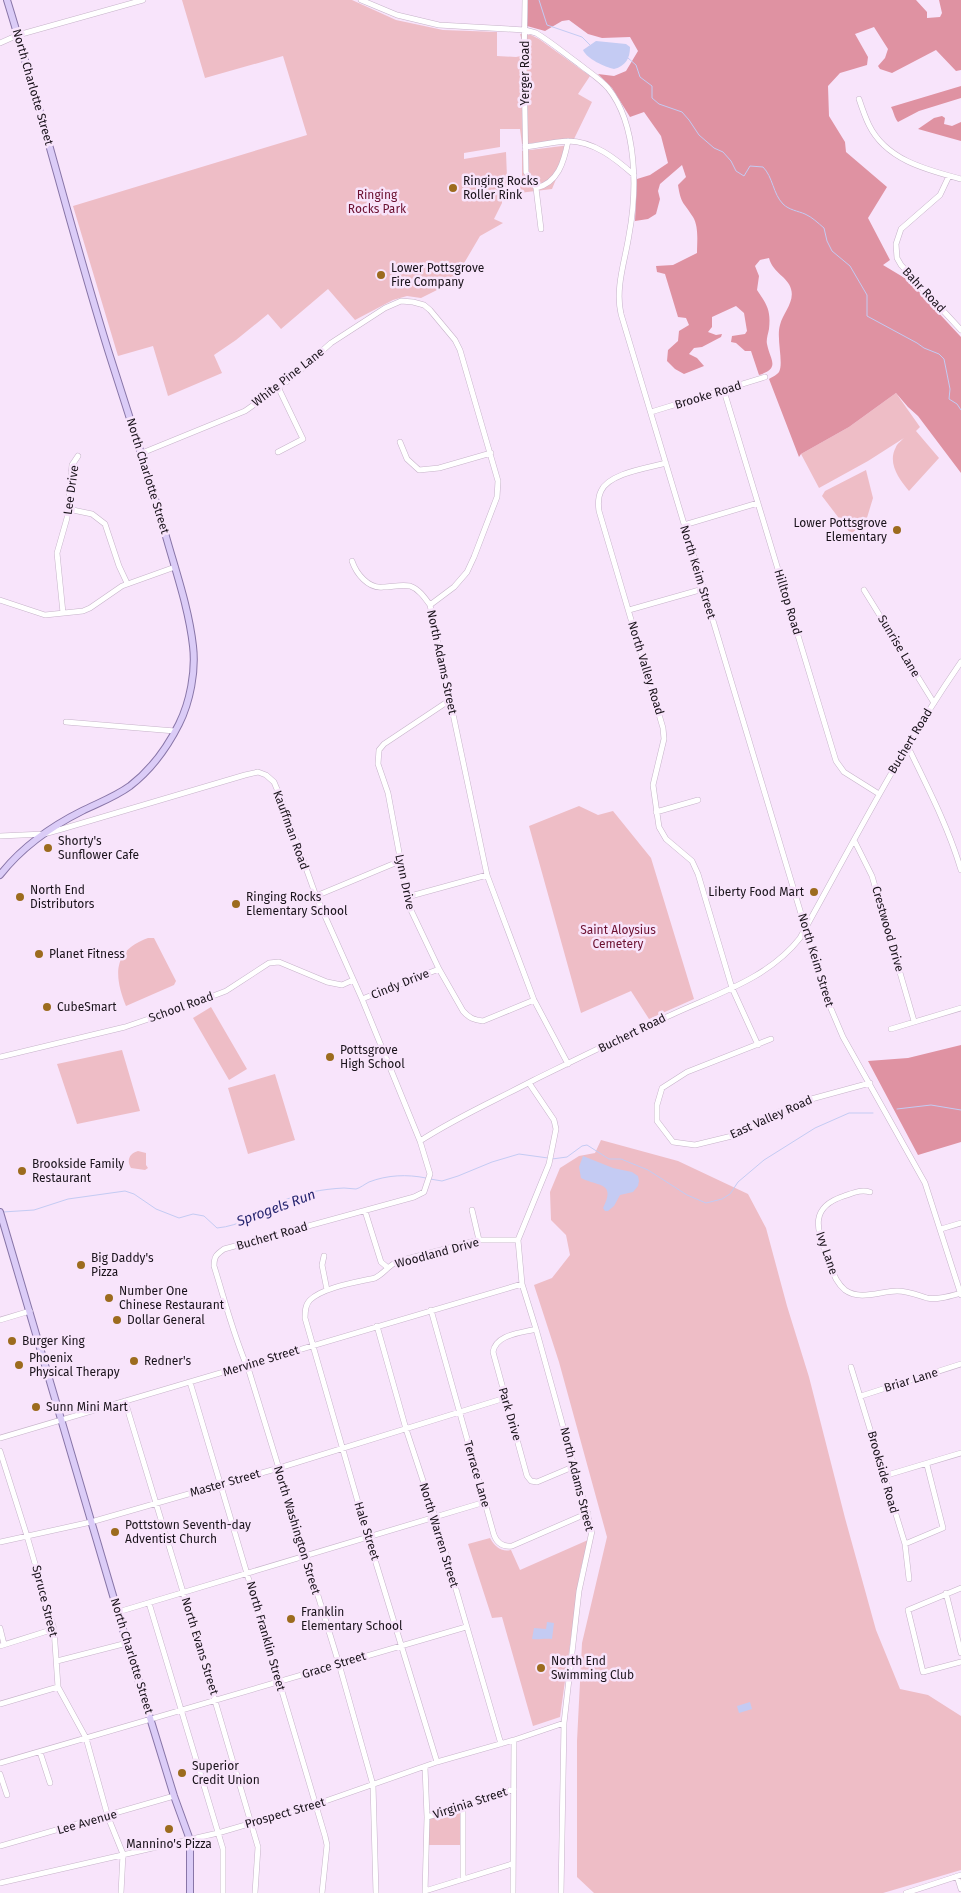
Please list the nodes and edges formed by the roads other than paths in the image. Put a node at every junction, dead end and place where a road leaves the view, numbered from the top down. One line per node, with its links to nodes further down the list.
1 (7, 0): 6 (main road, North Charlotte Street)
2 (143, 0): 6 (street)
3 (361, 0): 5 (street, North Keim Street)
4 (525, 0): 5 (street, Yerger Road)
5 (525, 30): 10 (street, Yerger Road); 11 (street, North Keim Street)
6 (18, 35): 7 (street); 24 (main road, North Charlotte Street)
7 (0, 43)
8 (859, 99): 12 (street)
9 (568, 141): 10 (street); 11 (street); 14 (street)
10 (525, 147): 14 (street, Yerger Road)
11 (634, 175): 21 (street, North Keim Street)
12 (949, 176): 13 (street); 17 (street, Bahr Road)
13 (961, 179)
14 (536, 188): 15 (street, Yerger Road)
15 (541, 229)
16 (401, 301): 19 (street, White Pine Lane); 25 (street, North Adams Street)
17 (961, 330)
18 (765, 377): 20 (street, Brooke Road)
19 (278, 387): 23 (street); 24 (street, White Pine Lane)
20 (724, 391): 21 (street, Brooke Road); 28 (street, Hilltop Road)
21 (651, 412): 27 (street, North Keim Street)
22 (400, 442): 25 (street)
23 (278, 452)
24 (142, 453): 32 (main road, North Charlotte Street)
25 (491, 453): 37 (street, North Adams Street)
26 (78, 456): 29 (street, Lee Drive)
27 (666, 463): 30 (street, North Keim Street); 38 (street, North Valley Road)
28 (758, 503): 30 (street); 46 (street, Hilltop Road)
29 (68, 509): 33 (street); 39 (street, Lee Drive)
30 (684, 525): 34 (street, North Keim Street)
31 (352, 561): 37 (street)
32 (175, 567): 33 (street); 44 (main road, North Charlotte Street)
33 (127, 583): 39 (street)
34 (703, 589): 38 (street); 58 (street, North Keim Street)
35 (864, 590): 42 (street, Sunrise Lane)
36 (0, 600): 39 (street)
37 (430, 605): 41 (street, North Adams Street)
38 (629, 610): 48 (street, North Valley Road)
39 (63, 613)
40 (961, 662): 42 (street, Buchert Road)
41 (450, 700): 52 (street, Lynn Drive); 55 (street, North Adams Street)
42 (934, 703): 45 (street, Buchert Road)
43 (66, 722): 44 (street)
44 (176, 731): 49 (main road, North Charlotte Street)
45 (906, 748): 46 (street, Buchert Road); 53 (street)
46 (879, 794): 51 (street, Buchert Road)
47 (698, 800): 48 (street)
48 (656, 812): 61 (street, North Valley Road)
49 (44, 834): 50 (street, Kauffman Road); 54 (main road, North Charlotte Street); 56 (street, Kauffman Road)
50 (0, 836)
51 (854, 840): 58 (street, Buchert Road); 65 (street, Crestwood Drive)
52 (400, 861): 56 (street); 57 (street, Lynn Drive)
53 (961, 870)
54 (0, 875)
55 (487, 875): 57 (street); 63 (street, North Adams Street)
56 (316, 896): 60 (street, Kauffman Road)
57 (407, 897): 59 (street, Lynn Drive)
58 (806, 928): 61 (street, Buchert Road); 72 (street, North Keim Street)
59 (439, 968): 62 (street, Cindy Drive); 63 (street, Lynn Drive)
60 (353, 980): 62 (street, Kauffman Road); 69 (street, School Road)
61 (732, 988): 68 (street, North Valley Road); 70 (street, Buchert Road)
62 (362, 999): 73 (street, Kauffman Road)
63 (534, 1000): 70 (street, North Adams Street)
64 (961, 1008): 65 (street)
65 (914, 1021): 66 (street)
66 (891, 1029)
67 (771, 1039): 68 (street)
68 (758, 1045): 72 (street, East Valley Road)
69 (0, 1056)
70 (568, 1064): 71 (street, Buchert Road)
71 (529, 1083): 73 (street, Buchert Road); 81 (street, North Adams Street)
72 (870, 1083): 79 (street, North Keim Street)
73 (420, 1140): 75 (street, Buchert Road)
74 (870, 1192): 87 (street, Ivy Lane)
75 (365, 1210): 83 (street, Buchert Road); 84 (street, Woodland Drive)
76 (472, 1210): 80 (street)
77 (1, 1218): 89 (main road)
78 (961, 1223): 79 (street)
79 (941, 1229): 87 (street, North Keim Street)
80 (479, 1240): 81 (street, Woodland Drive); 84 (street, Woodland Drive)
81 (518, 1240): 85 (street, North Adams Street)
82 (324, 1256): 86 (street)
83 (214, 1259): 95 (street, North Washington Street)
84 (387, 1267): 86 (street)
85 (522, 1284): 88 (street, Mervine Street); 92 (street, North Adams Street)
86 (328, 1290): 93 (street, Hale Street)
87 (961, 1294)
88 (431, 1310): 91 (street, Mervine Street); 101 (street, Terrace Lane)
89 (30, 1311): 90 (street); 102 (main road, North Charlotte Street)
90 (0, 1320)
91 (377, 1326): 93 (street, Mervine Street); 103 (street, North Warren Street)
92 (536, 1329): 99 (street, Park Drive); 109 (street, North Adams Street)
93 (313, 1345): 95 (street, Mervine Street); 105 (street, Hale Street)
94 (961, 1364): 98 (street, Briar Lane)
95 (246, 1365): 97 (street, Mervine Street); 110 (street, North Washington Street)
96 (851, 1367): 98 (street, Brookside Road)
97 (190, 1382): 100 (street, Mervine Street); 112 (street, North Franklin Street)
98 (861, 1396): 111 (street, Brookside Road)
99 (506, 1398): 101 (street, Master Street); 109 (street, Park Drive)
100 (125, 1401): 102 (street, Mervine Street); 114 (street, North Evans Street)
101 (459, 1412): 103 (street, Master Street); 113 (street, Terrace Lane)
102 (61, 1420): 104 (street, Mervine Street); 117 (main road, North Charlotte Street)
103 (406, 1429): 105 (street, Master Street); 116 (street, North Warren Street)
104 (0, 1438)
105 (342, 1448): 110 (street, Master Street); 119 (street, Hale Street)
106 (0, 1451): 118 (street, Spruce Street)
107 (961, 1453): 108 (street)
108 (927, 1465): 111 (street); 121 (street)
109 (575, 1466): 115 (street, North Adams Street)
110 (278, 1468): 112 (street, Master Street); 122 (street, North Washington Street)
111 (884, 1476): 121 (street, Brookside Road)
112 (222, 1484): 114 (street, Master Street); 123 (street, North Franklin Street)
113 (485, 1502): 115 (street, Terrace Lane); 116 (street)
114 (155, 1503): 117 (street, Master Street); 126 (street, North Evans Street)
115 (588, 1513): 146 (street, North Adams Street)
116 (434, 1517): 119 (street); 130 (street, North Warren Street)
117 (91, 1522): 118 (street, Master Street); 129 (main road, North Charlotte Street)
118 (28, 1536): 120 (street, Master Street); 132 (street, Spruce Street)
119 (368, 1537): 122 (street); 135 (street, Hale Street)
120 (0, 1542)
121 (905, 1544): 124 (street, Brookside Road)
122 (304, 1556): 123 (street); 139 (street, North Washington Street)
123 (248, 1572): 126 (street); 140 (street, North Franklin Street)
124 (910, 1579)
125 (961, 1588): 127 (street)
126 (184, 1592): 128 (street); 142 (street, North Evans Street)
127 (946, 1594): 136 (street); 138 (street)
128 (148, 1603): 129 (street); 144 (street)
129 (118, 1612): 133 (main road, North Charlotte Street)
130 (466, 1627): 135 (street, Grace Street); 149 (street, North Warren Street)
131 (0, 1628): 134 (street)
132 (54, 1629): 134 (street); 137 (street, Spruce Street)
133 (127, 1643): 137 (street); 145 (main road, North Charlotte Street)
134 (2, 1645)
135 (402, 1645): 139 (street, Grace Street); 151 (street, Hale Street)
136 (961, 1653)
137 (57, 1661): 141 (street, Spruce Street)
138 (961, 1662)
139 (339, 1664): 140 (street, Grace Street); 156 (street, North Washington Street)
140 (279, 1682): 142 (street, Grace Street); 160 (street, North Franklin Street)
141 (58, 1687): 143 (street); 147 (street, Spruce Street)
142 (216, 1701): 144 (street, Grace Street); 164 (street, North Evans Street)
143 (0, 1704)
144 (182, 1710): 145 (street, Grace Street); 165 (street)
145 (151, 1718): 147 (street, Grace Street); 159 (main road, North Charlotte Street)
146 (564, 1723): 148 (street, Prospect Street); 182 (street, North Adams Street)
147 (86, 1738): 150 (street, Grace Street); 162 (street, Spruce Street)
148 (514, 1740): 149 (street, Prospect Street); 157 (street)
149 (501, 1744): 151 (street, Prospect Street)
150 (40, 1752): 152 (street, Grace Street); 155 (street)
151 (437, 1762): 153 (street, Prospect Street)
152 (0, 1763)
153 (425, 1767): 156 (street, Prospect Street); 163 (street)
154 (0, 1774): 158 (street)
155 (50, 1784)
156 (373, 1785): 160 (street, Prospect Street); 180 (street, North Washington Street)
157 (514, 1789): 161 (street, Virginia Street); 169 (street)
158 (7, 1794)
159 (174, 1796): 162 (street, Lee Avenue); 166 (main road, North Charlotte Street)
160 (316, 1804): 164 (street, Prospect Street); 179 (street, North Franklin Street)
161 (462, 1807): 163 (street, Virginia Street); 171 (street)
162 (108, 1816): 167 (street, Lee Avenue); 168 (street, Spruce Street)
163 (427, 1817): 174 (street)
164 (252, 1823): 165 (street, Prospect Street); 178 (street, North Evans Street)
165 (218, 1833): 166 (street, Prospect Street); 177 (street)
166 (190, 1840): 168 (street, Prospect Street); 176 (main road, North Charlotte Street)
167 (0, 1846)
168 (123, 1854): 172 (street, Prospect Street); 175 (street, Spruce Street)
169 (512, 1864): 171 (street); 181 (street)
170 (959, 1876): 173 (street); 183 (street)
171 (463, 1878): 174 (street)
172 (0, 1883)
173 (961, 1888)
174 (425, 1892)
175 (121, 1893)
176 (190, 1893)
177 (223, 1893)
178 (255, 1893)
179 (322, 1893)
180 (376, 1893)
181 (513, 1893)
182 (561, 1893)
183 (906, 1893)

